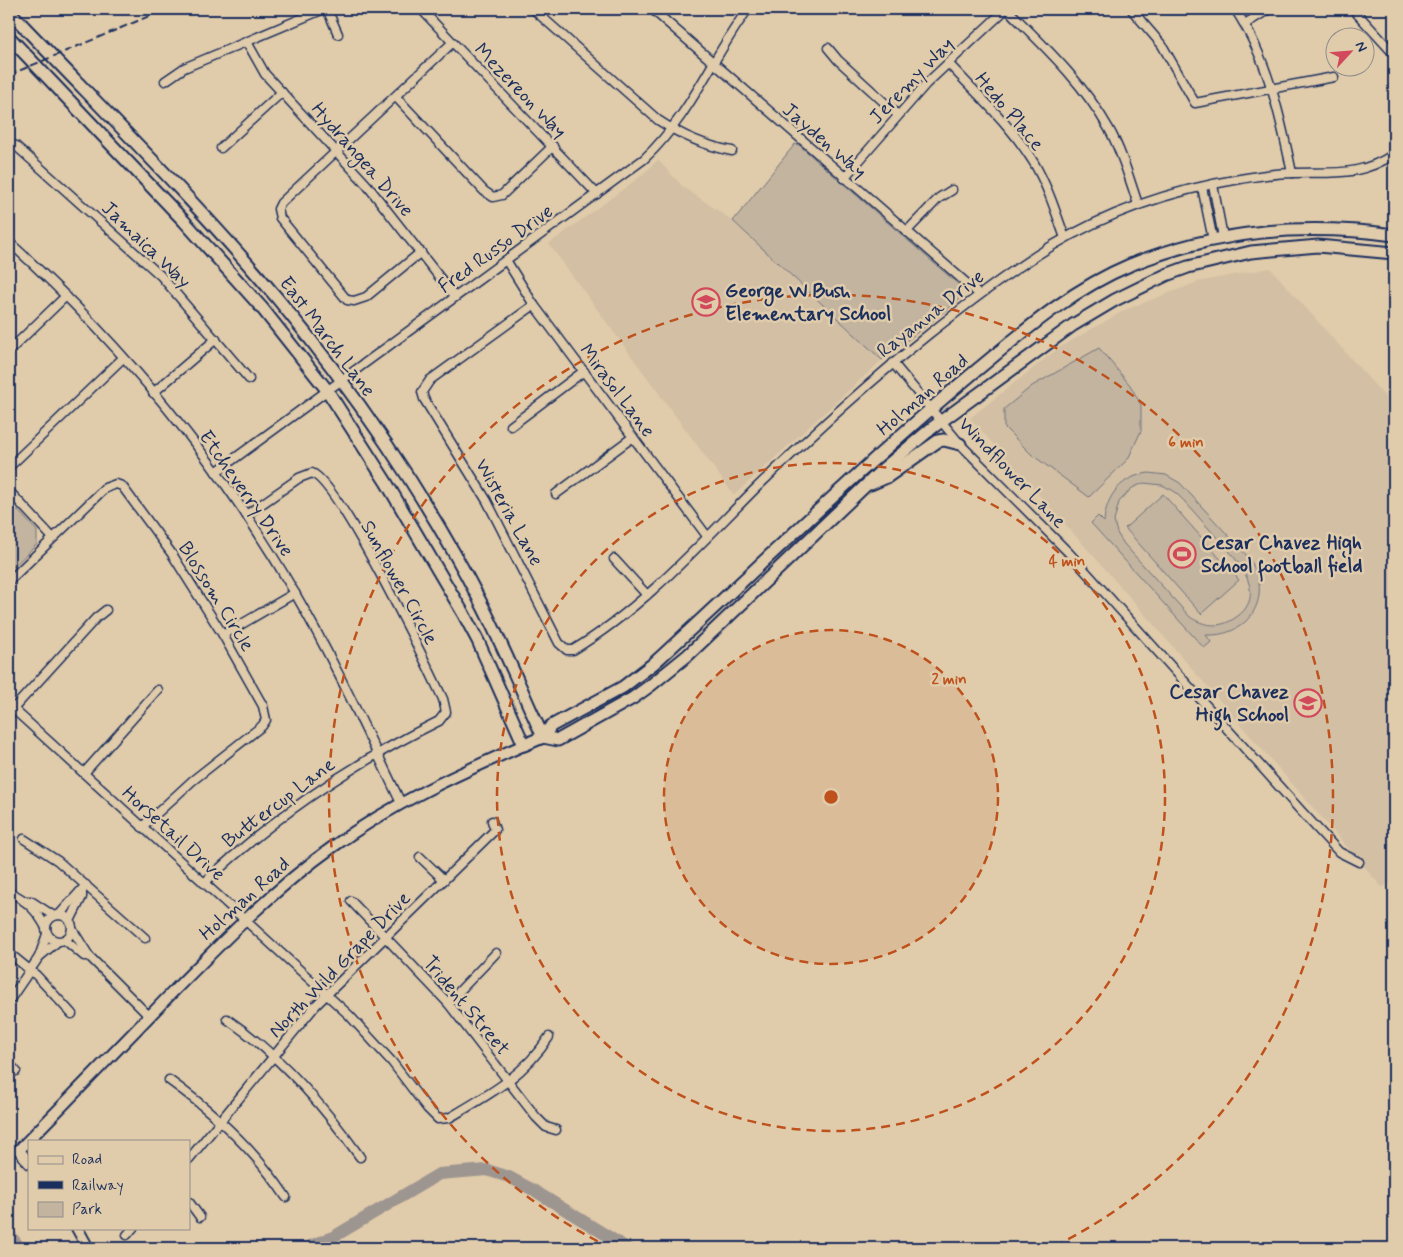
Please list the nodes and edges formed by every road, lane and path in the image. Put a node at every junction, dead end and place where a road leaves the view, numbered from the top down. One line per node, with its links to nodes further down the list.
1 (326, 9): 13 (street); 15 (street)
2 (421, 9): 16 (street, Mezereon Way)
3 (533, 9): 27 (street)
4 (652, 9): 20 (street, Jayden Way)
5 (748, 9): 20 (street, Fred Russo Drive)
6 (1007, 9): 19 (street, Jeremy Way); 40 (street)
7 (1132, 9): 23 (street)
8 (1235, 9): 12 (street)
9 (1268, 9): 12 (street)
10 (1353, 9): 18 (street)
11 (9, 11): 59 (main road, East March Lane)
12 (1245, 24): 23 (street)
13 (338, 34)
14 (9, 37): 60 (main road, East March Lane)
15 (247, 42): 22 (street); 24 (street, Hydrangea Drive)
16 (452, 42): 25 (street); 29 (street, Mezereon Way)
17 (828, 48): 26 (street)
18 (1394, 54)
19 (948, 63): 26 (street, Jeremy Way); 43 (street, Hedo Place)
20 (714, 64): 27 (street, Fred Russo Drive); 35 (street, Jayden Way)
21 (1328, 78): 23 (street)
22 (165, 81)
23 (1273, 88): 34 (street)
24 (282, 92): 30 (street); 32 (street, Hydrangea Drive)
25 (396, 97): 29 (street); 32 (street)
26 (898, 115): 35 (street, Jeremy Way)
27 (672, 130): 31 (street); 39 (street, Fred Russo Drive)
28 (10, 143): 53 (street, Jamaica Way)
29 (553, 146): 39 (street, Mezereon Way)
30 (221, 148)
31 (732, 150)
32 (337, 152): 46 (street, Hydrangea Drive); 46 (street)
33 (1394, 154): 34 (street, Rayanna Drive)
34 (1292, 173): 36 (street, Rayanna Drive)
35 (844, 178): 41 (street, Jayden Way)
36 (1213, 185): 37 (street, Rayanna Drive); 44 (street)
37 (1202, 187): 40 (street, Rayanna Drive); 44 (street)
38 (952, 190): 41 (street)
39 (597, 194): 48 (street, Fred Russo Drive)
40 (1138, 204): 43 (street, Rayanna Drive)
41 (906, 232): 49 (street, Jayden Way)
42 (1394, 235): 44 (main road, Holman Road)
43 (1065, 238): 49 (street, Rayanna Drive)
44 (1218, 238): 62 (main road, Holman Road)
45 (9, 242): 50 (street, Etcheverry Drive)
46 (421, 252): 51 (street, Hydrangea Drive)
47 (1394, 252): 63 (main road, Holman Road)
48 (506, 260): 51 (street, Fred Russo Drive); 52 (street, Mirasol Lane)
49 (979, 294): 56 (street, Rayanna Drive)
50 (66, 296): 54 (street); 55 (street, Etcheverry Drive)
51 (455, 297): 59 (street, Fred Russo Drive)
52 (534, 305): 57 (street, Mirasol Lane); 81 (street, Wisteria Lane)
53 (216, 339): 58 (street, Jamaica Way); 61 (street)
54 (10, 349)
55 (123, 358): 61 (street, Etcheverry Drive); 67 (street)
56 (893, 363): 62 (street, Windflower Lane); 73 (street, Rayanna Drive)
57 (584, 371): 64 (street); 65 (street, Mirasol Lane)
58 (249, 379)
59 (340, 380): 60 (street, Fred Russo Drive); 84 (main road, East March Lane)
60 (327, 390): 68 (street, Fred Russo Drive); 85 (main road, East March Lane)
61 (153, 393): 68 (street, Etcheverry Drive)
62 (930, 410): 63 (street, Windflower Lane); 84 (main road, Holman Road)
63 (940, 422): 66 (street, Windflower Lane); 69 (main road, Holman Road)
64 (511, 426)
65 (633, 437): 71 (street); 73 (street, Mirasol Lane)
66 (960, 444): 69 (main road); 93 (street, Windflower Lane)
67 (9, 467)
68 (216, 472): 72 (street, Etcheverry Drive)
69 (862, 488): 84 (main road, Holman Road)
70 (9, 491): 74 (street)
71 (556, 494)
72 (246, 515): 77 (street, Etcheverry Drive); 86 (street, Sunflower Circle)
73 (707, 536): 78 (street, Rayanna Drive)
74 (53, 538): 76 (street, Blossom Circle); 80 (street, Blossom Circle)
75 (614, 559): 78 (street)
76 (9, 581)
77 (295, 593): 80 (street); 86 (street, Etcheverry Drive)
78 (647, 595): 81 (street, Rayanna Drive)
79 (106, 610): 83 (street)
80 (224, 635): 90 (street, Blossom Circle)
81 (566, 650)
82 (158, 690): 87 (street)
83 (11, 707): 87 (street, Horsetail Drive)
84 (543, 737): 85 (main road, Holman Road)
85 (524, 745): 88 (street, Holman Road)
86 (377, 753): 88 (street, Etcheverry Drive); 95 (street, Buttercup Lane)
87 (84, 773): 90 (street, Horsetail Drive)
88 (401, 803): 101 (street, Holman Road)
89 (492, 821): 94 (street, North Wild Grape Drive)
90 (142, 827): 95 (street, Horsetail Drive)
91 (24, 839): 96 (street)
92 (420, 857): 94 (street)
93 (1359, 862)
94 (444, 880): 104 (street, North Wild Grape Drive)
95 (204, 882): 101 (street, Horsetail Drive)
96 (84, 888): 100 (street); 102 (street); 105 (street)
97 (9, 892): 98 (street)
98 (24, 901): 100 (street); 103 (street)
99 (351, 901): 104 (street, Trident Street)
100 (57, 915): 102 (street); 103 (street)
101 (244, 919): 113 (street, Horsetail Drive); 117 (street, Holman Road)
102 (71, 925): 106 (street); 110 (street)
103 (46, 931): 107 (street); 111 (street)
104 (385, 937): 113 (street, North Wild Grape Drive); 115 (street, Trident Street)
105 (145, 938)
106 (66, 940): 107 (street); 110 (street)
107 (56, 942): 111 (street)
108 (9, 953): 112 (street)
109 (496, 953): 115 (street)
110 (88, 956): 117 (street)
111 (39, 957): 112 (street)
112 (32, 970): 114 (street); 116 (street)
113 (327, 994): 120 (street, North Wild Grape Drive); 124 (street, Horsetail Drive)
114 (9, 1001)
115 (448, 1003): 124 (street, Trident Street)
116 (72, 1014)
117 (149, 1016): 127 (street, Holman Road)
118 (227, 1018): 120 (street)
119 (549, 1037): 124 (street)
120 (273, 1056): 125 (street, North Wild Grape Drive); 129 (street)
121 (9, 1063): 122 (street)
122 (16, 1071)
123 (169, 1080): 125 (street)
124 (509, 1082): 126 (street, Trident Street)
125 (220, 1120): 130 (street, North Wild Grape Drive); 132 (street)
126 (556, 1130)
127 (29, 1140)
128 (28, 1141): 131 (street, Holman Road)
129 (360, 1157)
130 (190, 1158)
131 (28, 1162)
132 (286, 1197)
133 (190, 1203): 134 (street)
134 (200, 1217)
135 (78, 1230): 138 (street)
136 (132, 1230): 137 (street)
137 (128, 1235)
138 (88, 1248)

